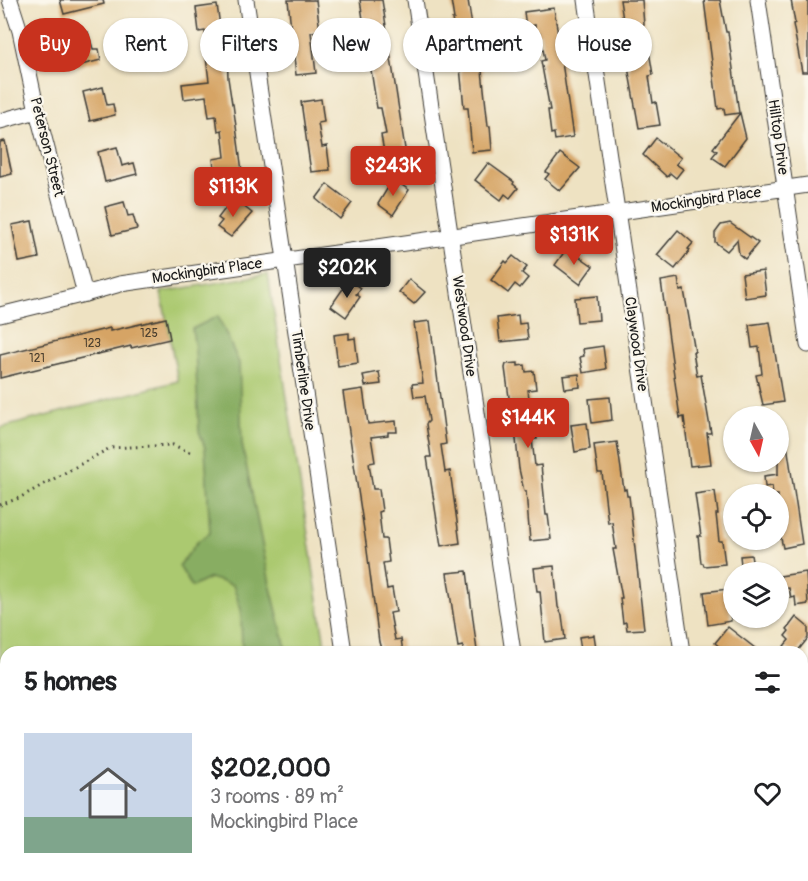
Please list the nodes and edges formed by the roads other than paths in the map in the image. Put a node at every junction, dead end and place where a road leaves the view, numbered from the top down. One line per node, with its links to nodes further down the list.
1 (10, 0): 6 (street, Peterson Street)
2 (246, 0): 12 (street, Timberline Drive)
3 (415, 0): 11 (street, Westwood Drive)
4 (586, 0): 10 (street, Claywood Drive)
5 (758, 0): 9 (street, Hilltop Drive)
6 (37, 111): 7 (street); 14 (street, Peterson Street)
7 (0, 121)
8 (808, 184): 9 (street, Mockingbird Place)
9 (786, 188): 10 (street, Mockingbird Place); 13 (street, Hilltop Drive)
10 (617, 213): 11 (street, Mockingbird Place); 19 (street, Claywood Drive)
11 (451, 236): 12 (street, Mockingbird Place); 18 (street, Westwood Drive)
12 (285, 260): 14 (street, Mockingbird Place); 17 (street, Timberline Drive)
13 (804, 289): 16 (street, Hilltop Drive)
14 (84, 294): 15 (street, Mockingbird Place)
15 (0, 315)
16 (808, 345)
17 (343, 646)
18 (512, 646)
19 (681, 646)

